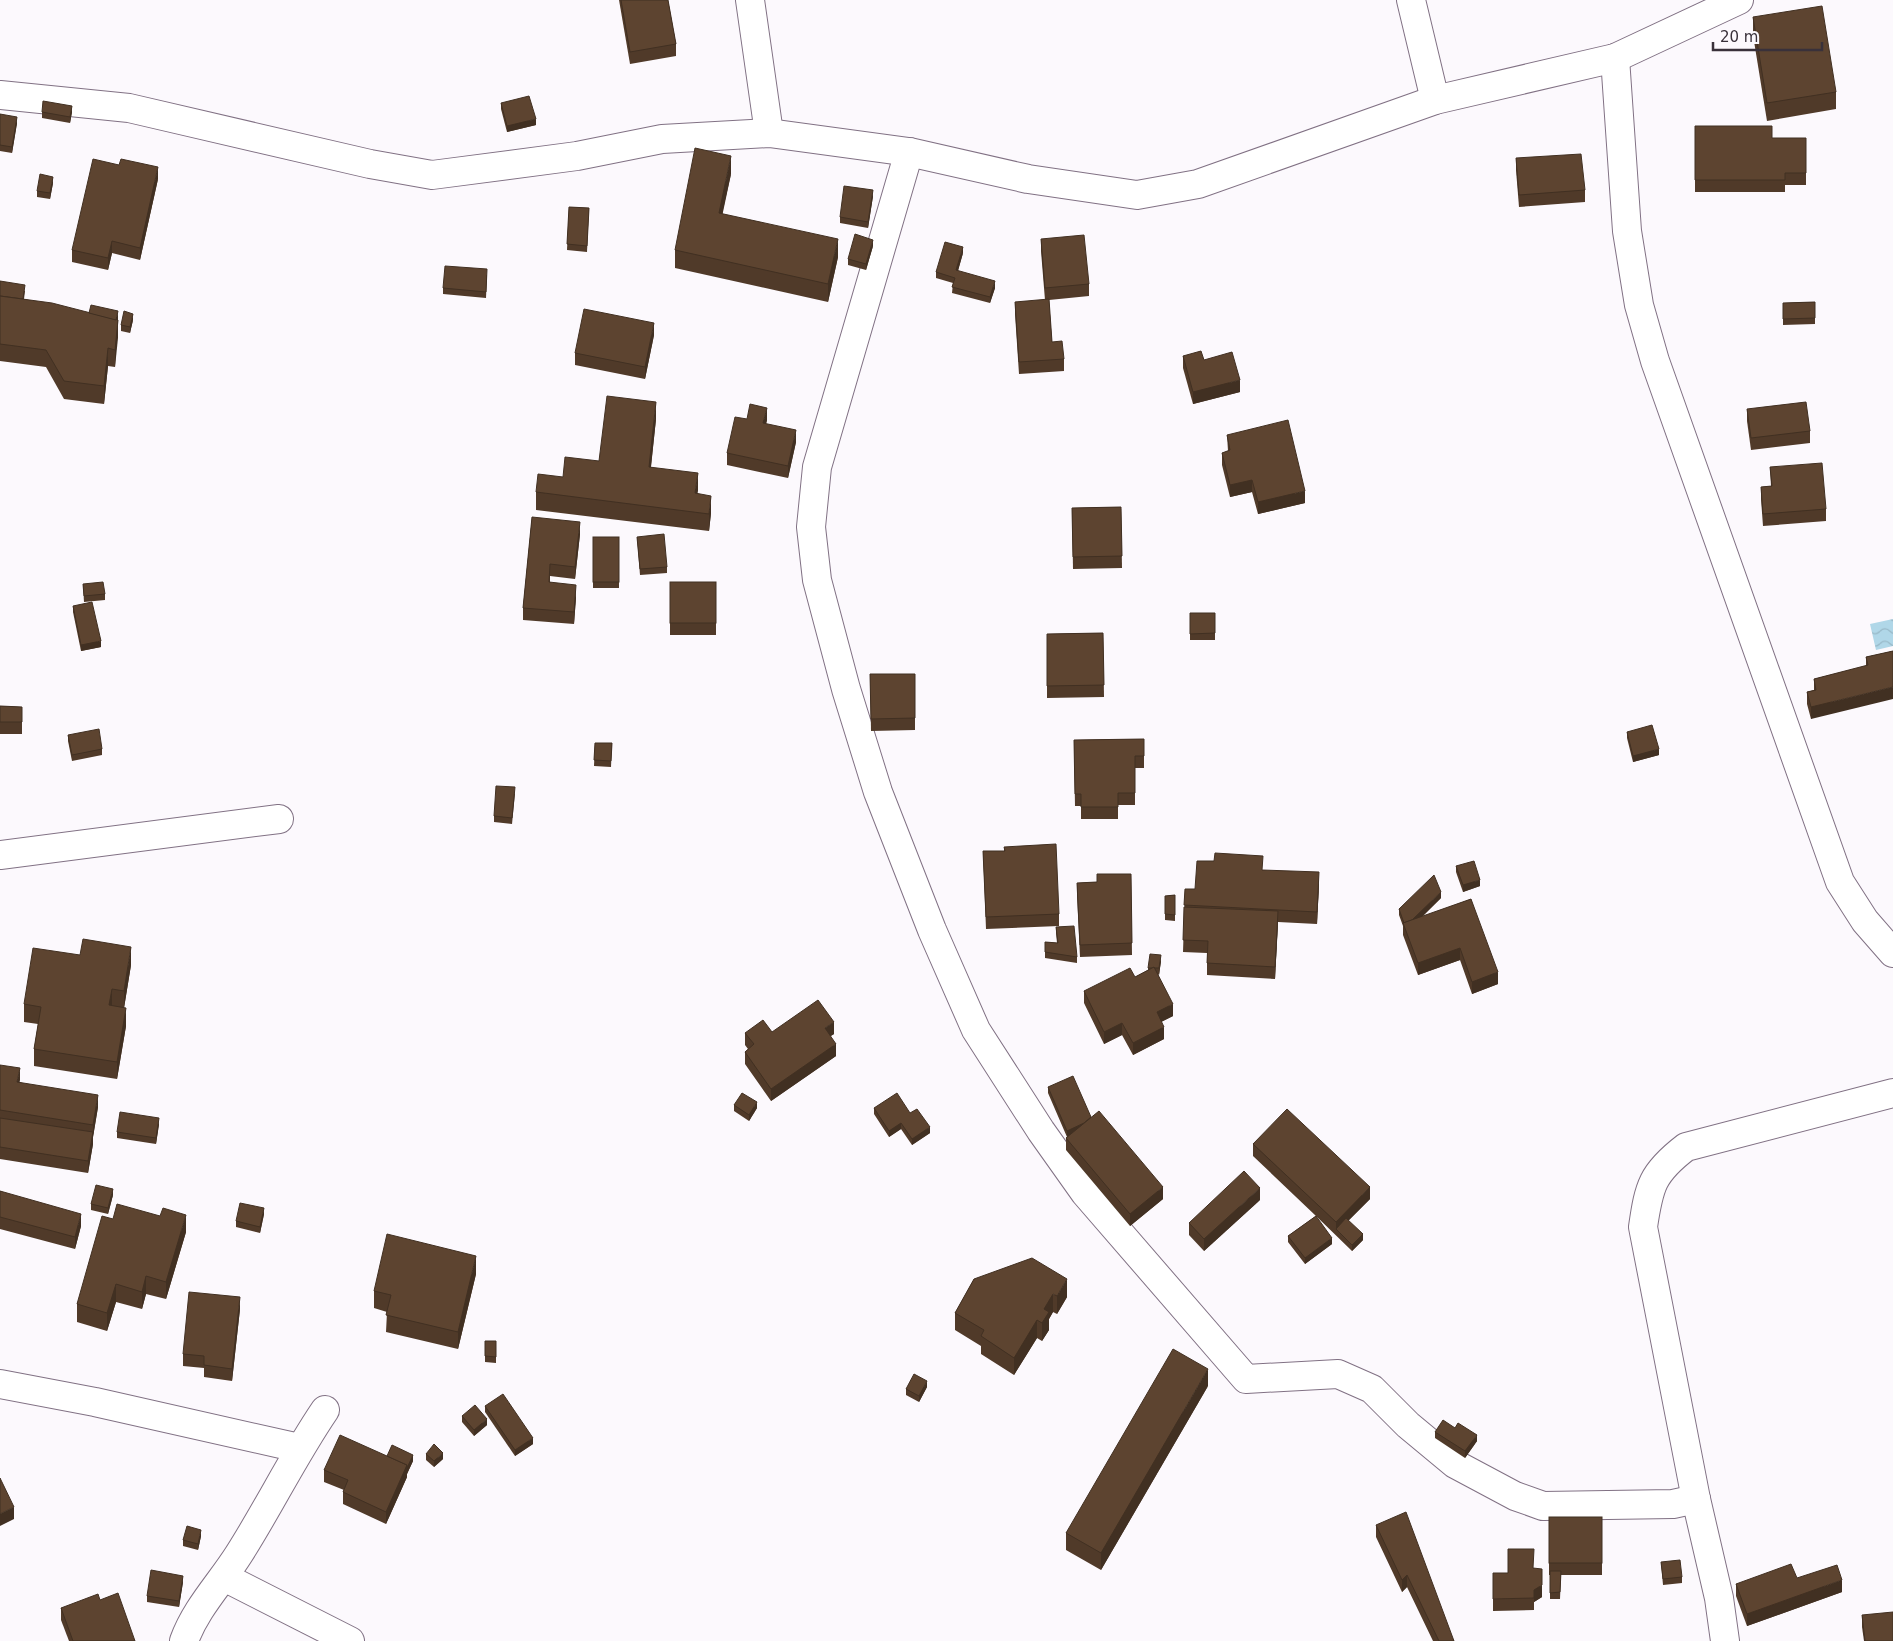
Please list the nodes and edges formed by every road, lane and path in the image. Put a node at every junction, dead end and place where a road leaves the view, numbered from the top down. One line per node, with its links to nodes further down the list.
1 (750, 0): 7 (street)
2 (1411, 0): 6 (street)
3 (1739, 0): 4 (street)
4 (1615, 58): 6 (street); 11 (street)
5 (0, 95): 7 (street)
6 (1435, 100): 8 (street)
7 (769, 133): 8 (street)
8 (909, 152): 16 (street)
9 (279, 819): 10 (street)
10 (0, 855)
11 (1893, 953)
12 (1893, 1093): 16 (street)
13 (0, 1384): 15 (street)
14 (325, 1410): 15 (street)
15 (299, 1448): 17 (street)
16 (1696, 1499): 20 (street)
17 (224, 1577): 18 (street); 19 (street)
18 (184, 1641)
19 (350, 1641)
20 (1725, 1641)

